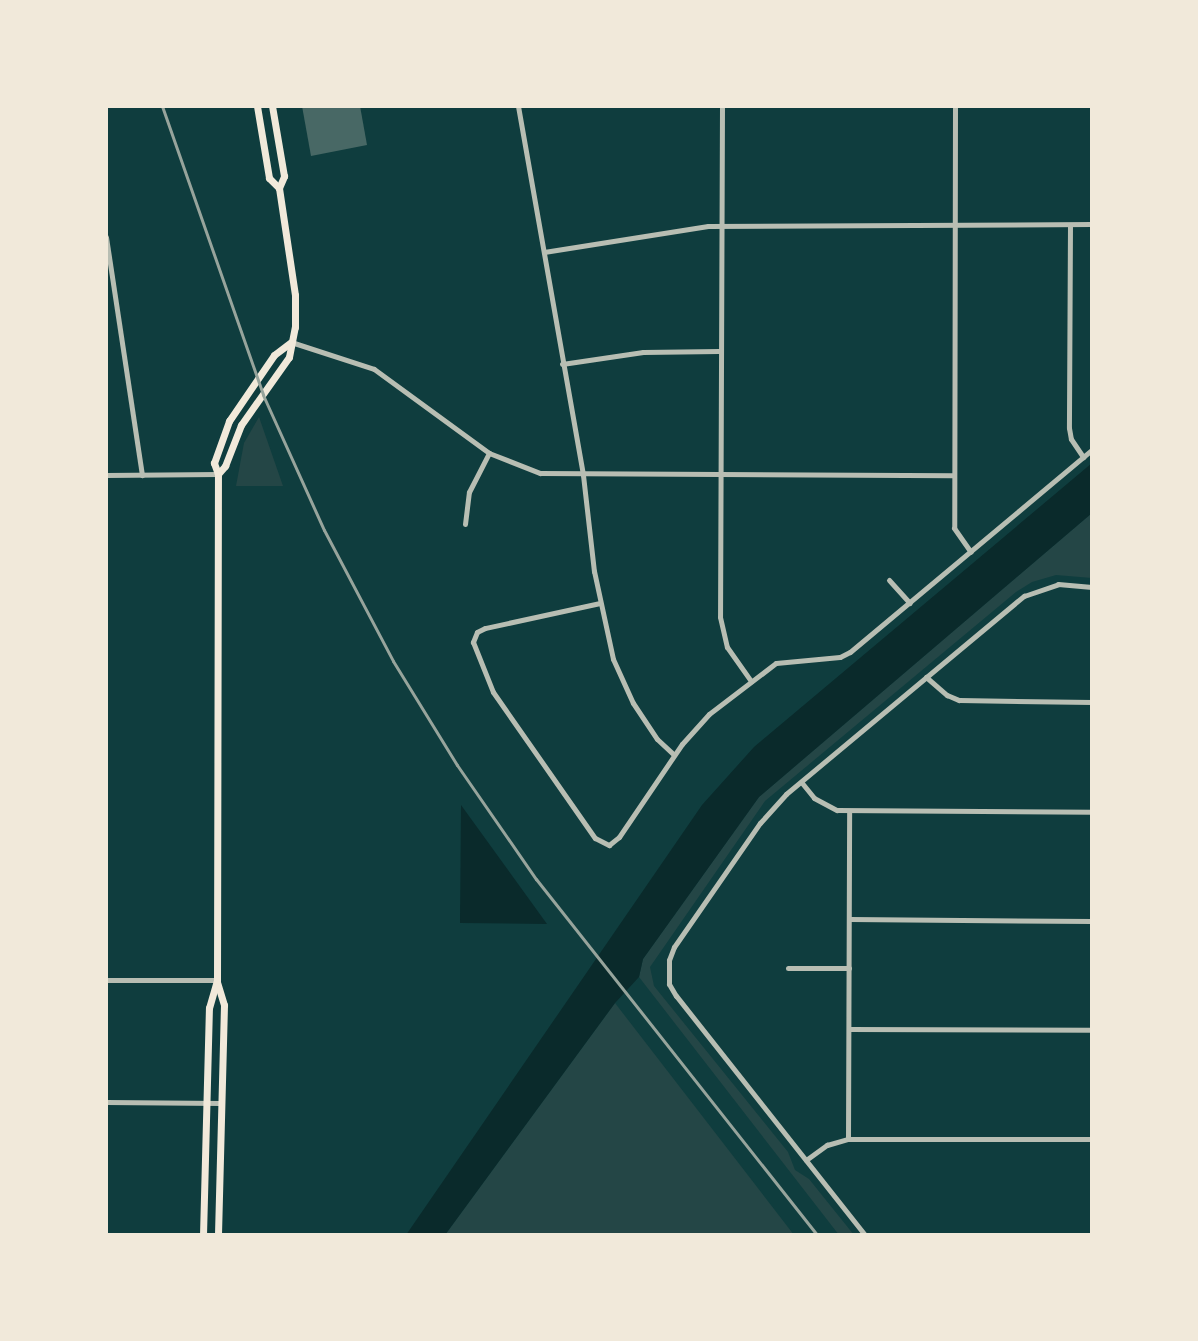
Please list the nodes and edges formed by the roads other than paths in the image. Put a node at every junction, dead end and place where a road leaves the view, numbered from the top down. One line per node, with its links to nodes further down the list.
1 (257, 106): 6 (main road)
2 (272, 106): 6 (main road)
3 (518, 106): 12 (street)
4 (722, 106): 8 (street)
5 (955, 106): 9 (street)
6 (279, 188): 13 (main road)
7 (1092, 224): 10 (street)
8 (719, 225): 9 (street); 12 (street); 14 (street)
9 (954, 225): 10 (street); 23 (street)
10 (1070, 225): 18 (street)
11 (106, 237): 21 (street)
12 (544, 252): 15 (street)
13 (291, 342): 17 (street); 19 (main road); 19 (main road)
14 (719, 351): 15 (street); 24 (street)
15 (562, 364): 22 (street)
16 (1092, 450): 18 (street)
17 (489, 453): 22 (street); 25 (street)
18 (1083, 457): 26 (street)
19 (218, 474): 21 (street); 43 (main road)
20 (106, 475): 21 (street)
21 (142, 475)
22 (583, 475): 24 (street); 29 (street)
23 (953, 475): 24 (street); 26 (street)
24 (720, 476): 32 (street)
25 (465, 524)
26 (971, 552): 30 (street)
27 (889, 580): 30 (street)
28 (1092, 587): 31 (street)
29 (600, 603): 34 (street); 34 (street)
30 (910, 603): 32 (street)
31 (926, 677): 33 (street); 35 (street)
32 (751, 681): 34 (street)
33 (1092, 702)
34 (674, 755)
35 (802, 783): 36 (street); 51 (street)
36 (849, 811): 37 (street); 38 (street)
37 (1092, 812)
38 (850, 919): 39 (street); 41 (street)
39 (1092, 921)
40 (788, 968): 41 (street)
41 (849, 968): 44 (street)
42 (106, 980): 43 (street)
43 (217, 980): 47 (main road); 48 (main road)
44 (849, 1029): 45 (street); 49 (street)
45 (1092, 1030)
46 (106, 1102): 47 (street)
47 (208, 1103): 48 (street); 52 (main road)
48 (224, 1103): 53 (main road)
49 (848, 1139): 50 (street); 51 (street)
50 (1092, 1139)
51 (806, 1160): 54 (street)
52 (203, 1235)
53 (218, 1235)
54 (865, 1235)

